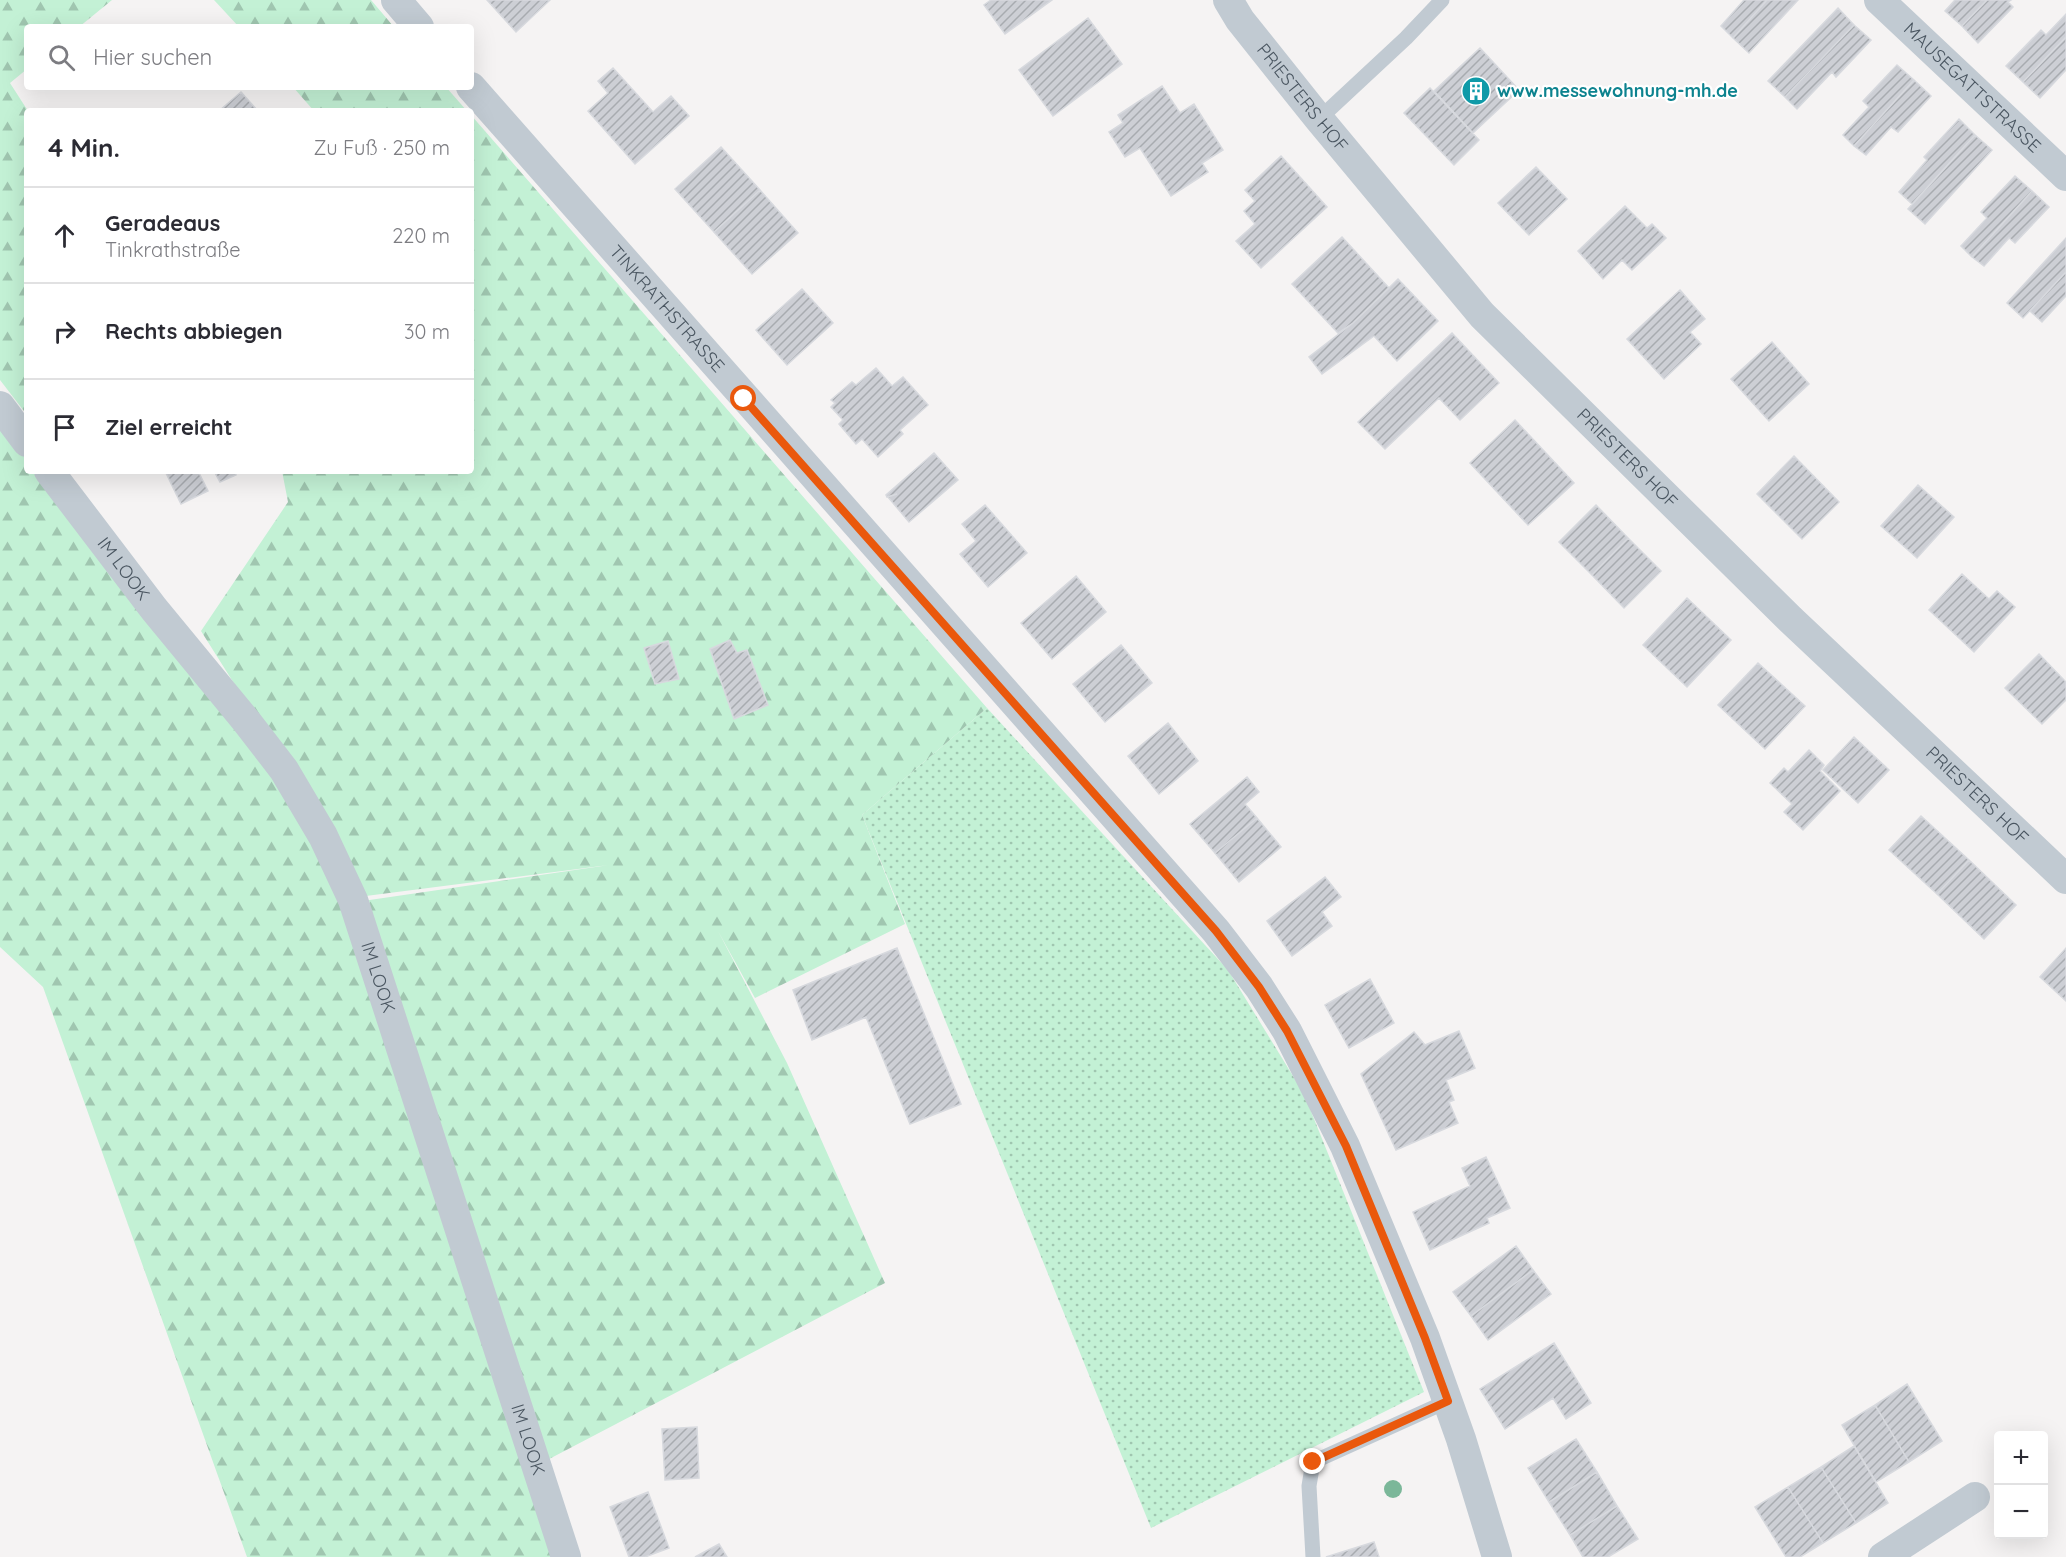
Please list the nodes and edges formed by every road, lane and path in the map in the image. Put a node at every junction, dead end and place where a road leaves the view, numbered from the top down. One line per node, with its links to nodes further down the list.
1 (396, 0): 5 (street)
2 (1228, 0): 7 (street, PRIESTERS HOF)
3 (1442, 0): 7 (lane)
4 (1879, 0): 8 (street, MAUSEGATTSTRASSE)
5 (416, 24)
6 (474, 90): 13 (street, TINKRATHSTRASSE)
7 (1319, 119): 12 (street, PRIESTERS HOF)
8 (2066, 176)
9 (0, 405): 10 (street)
10 (24, 437)
11 (51, 474): 15 (street, IM LOOK)
12 (2066, 879)
13 (1448, 1401): 16 (lane); 17 (street, TINKRATHSTRASSE)
14 (1975, 1497): 18 (street)
15 (566, 1557)
16 (1312, 1557)
17 (1497, 1557)
18 (1883, 1557)

